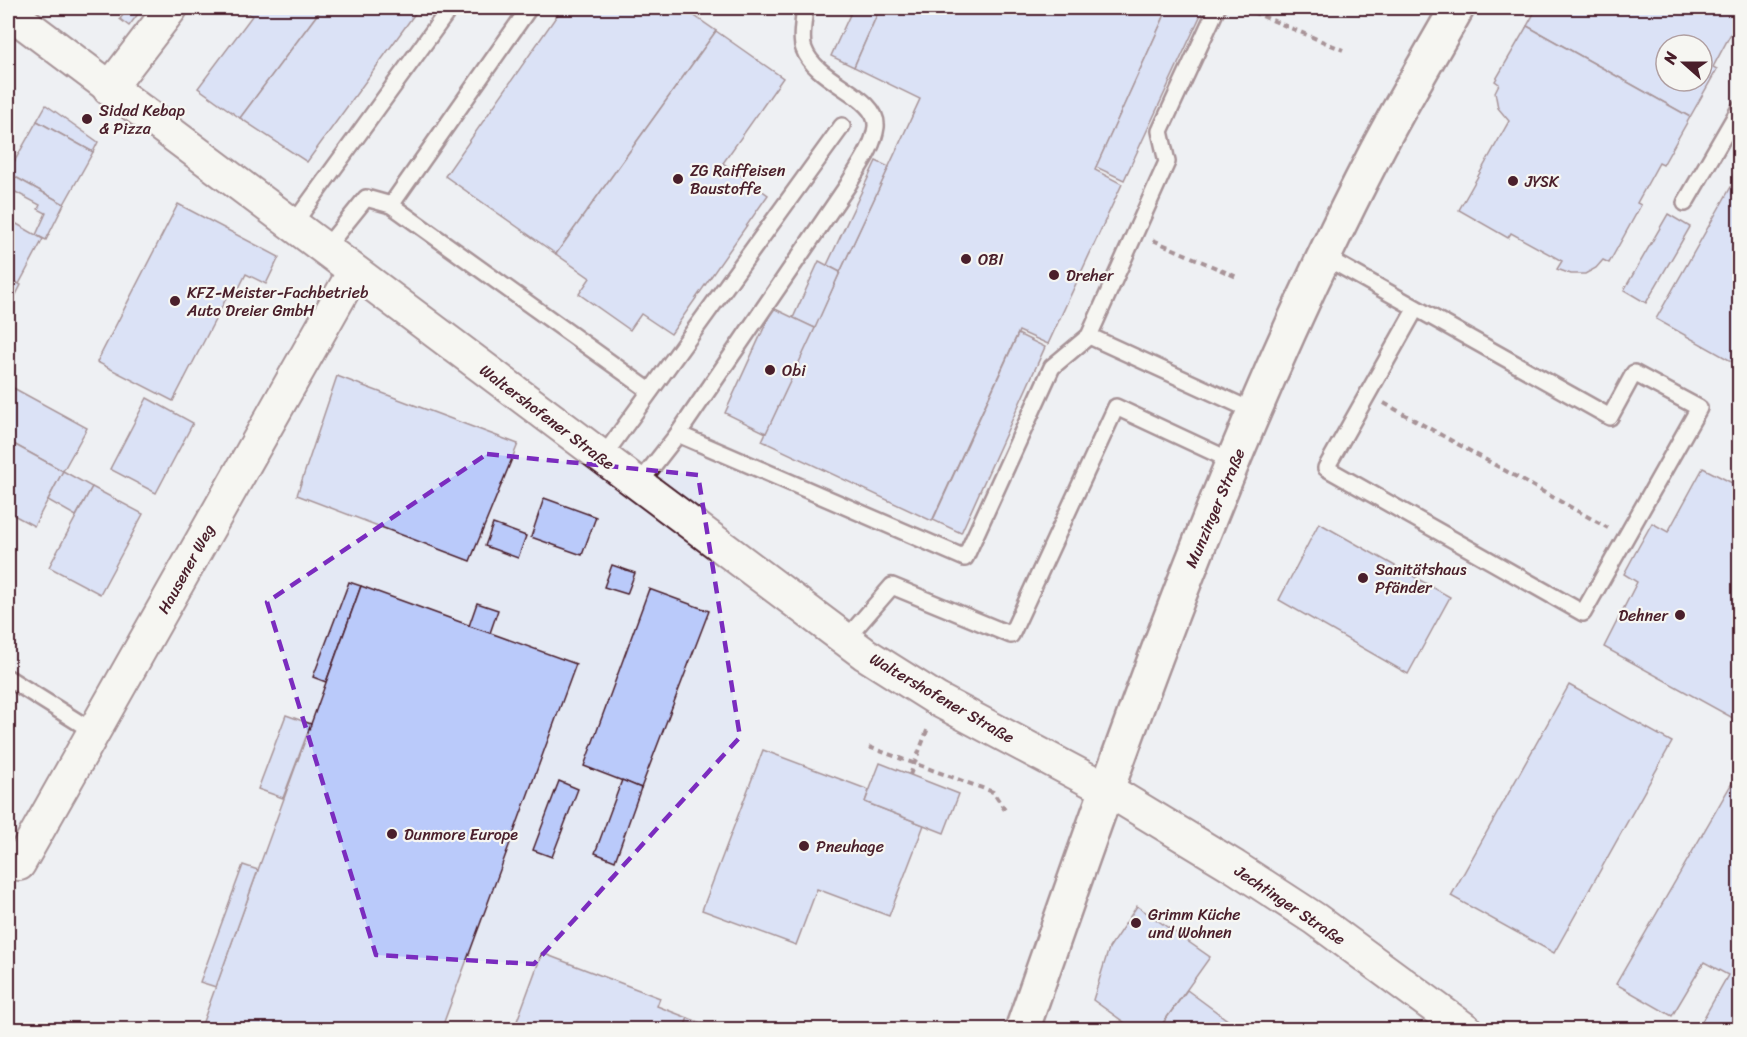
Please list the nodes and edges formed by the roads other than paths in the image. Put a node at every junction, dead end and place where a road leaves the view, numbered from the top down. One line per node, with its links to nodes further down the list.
1 (171, 8): 8 (street)
2 (450, 8): 13 (lane)
3 (529, 8): 12 (lane)
4 (805, 8): 21 (lane)
5 (1216, 8): 18 (lane)
6 (1457, 8): 15 (street, Munzinger Straße)
7 (8, 11): 8 (street, Waltershofener Straße)
8 (109, 89): 13 (street, Waltershofener Straße)
9 (1740, 108): 11 (lane)
10 (842, 126): 19 (lane)
11 (1685, 203)
12 (391, 205): 14 (lane); 19 (lane)
13 (292, 226): 14 (street, Waltershofener Straße)
14 (324, 250): 16 (street, Waltershofener Straße)
15 (1325, 257): 17 (lane); 20 (street, Munzinger Straße)
16 (353, 273): 22 (street, Waltershofener Straße); 27 (street, Hausener Weg)
17 (1416, 308): 17 (lane)
18 (1089, 336): 20 (lane); 21 (lane)
19 (650, 391): 22 (lane)
20 (1255, 412): 23 (street, Munzinger Straße)
21 (678, 434): 24 (lane)
22 (602, 458): 24 (street, Waltershofener Straße)
23 (1234, 462): 25 (lane); 28 (street, Munzinger Straße)
24 (638, 485): 25 (street, Waltershofener Straße)
25 (846, 639): 28 (street, Waltershofener Straße)
26 (8, 678): 27 (lane)
27 (94, 732): 29 (street, Hausener Weg)
28 (1108, 790): 30 (street, Munzinger Straße); 31 (street, Jechtinger Straße)
29 (19, 864)
30 (1022, 1029)
31 (1466, 1029)

